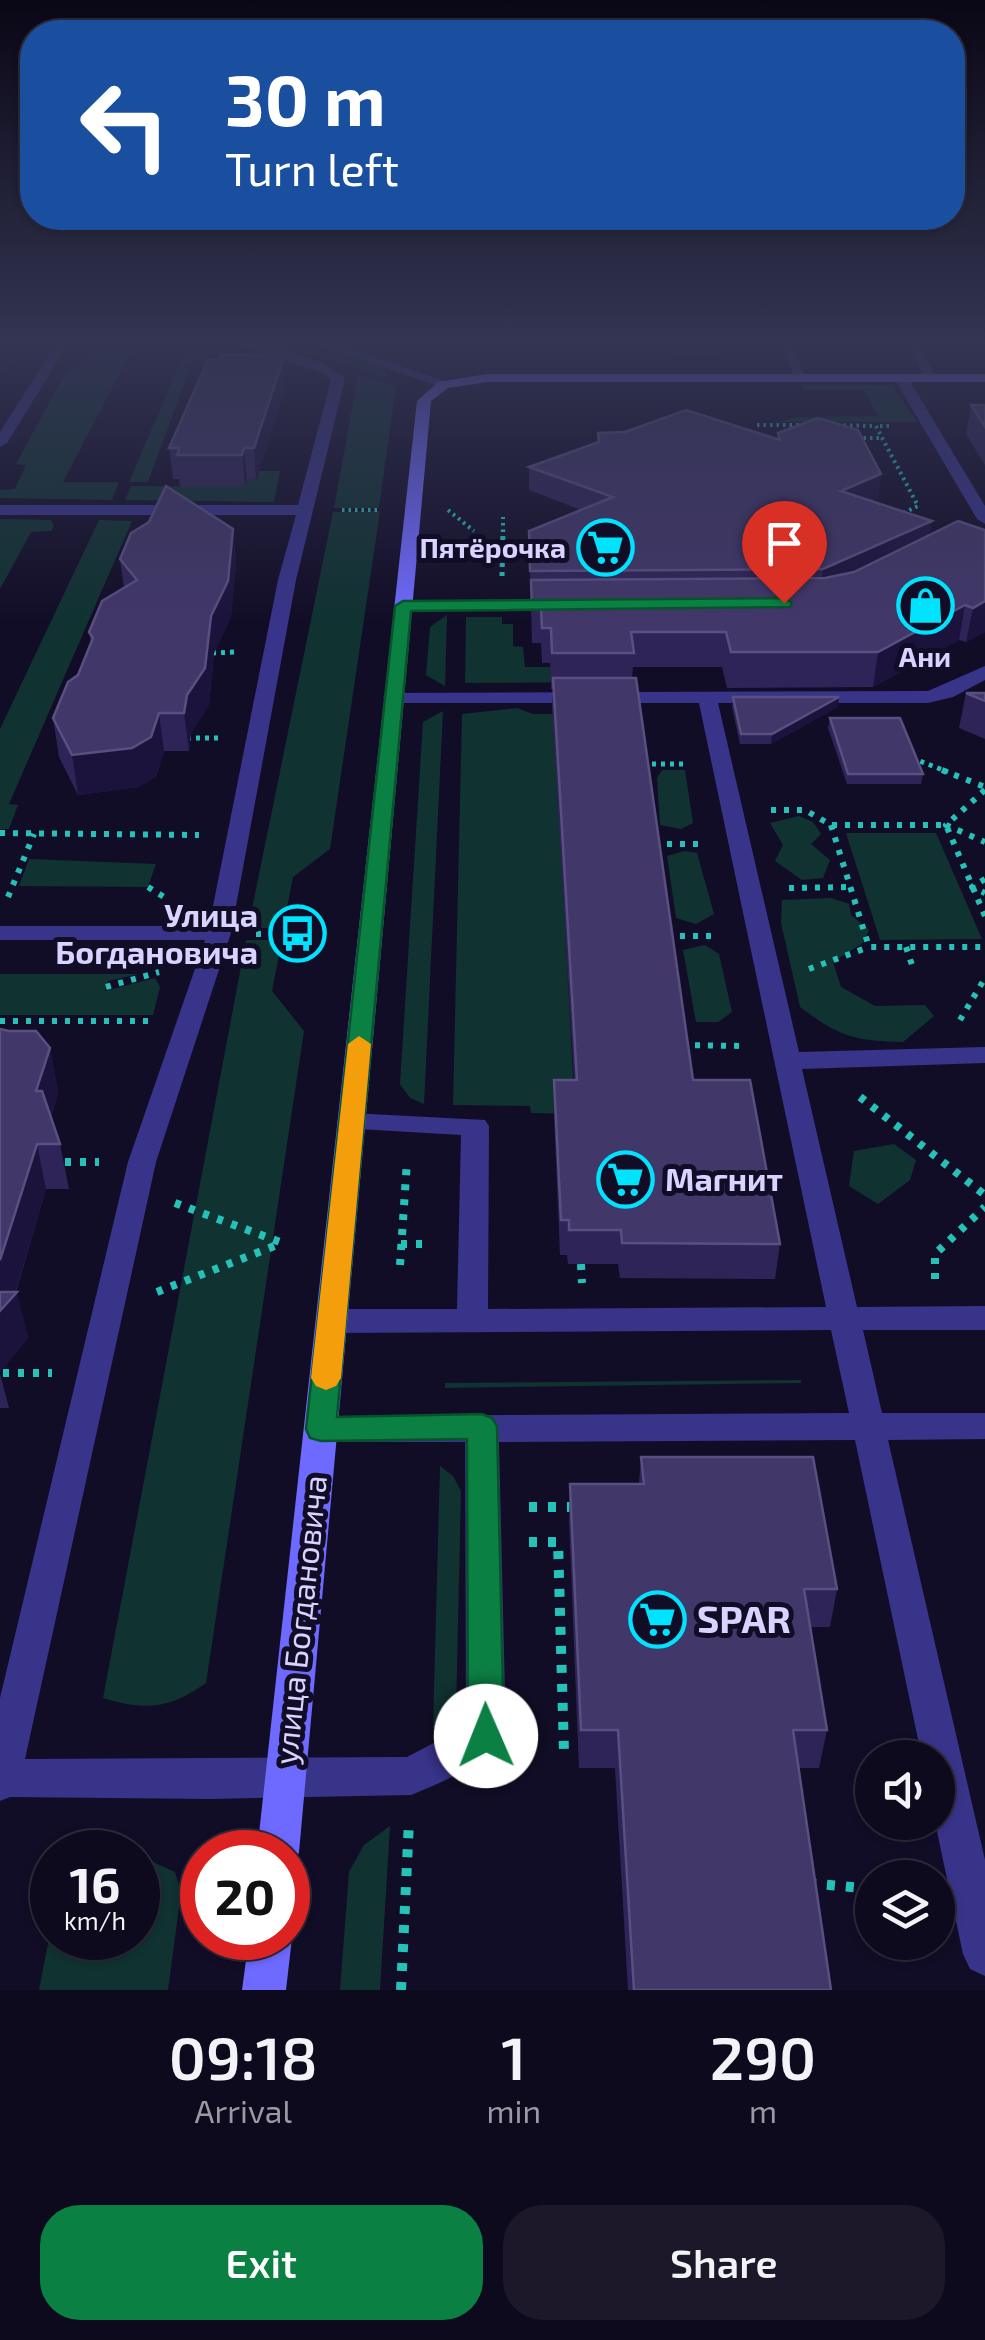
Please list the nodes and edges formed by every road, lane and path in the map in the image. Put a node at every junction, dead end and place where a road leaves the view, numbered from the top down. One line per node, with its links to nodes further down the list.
1 (324, 437): 8 (street)
2 (420, 437): 14 (street, улица Богдановича)
3 (936, 437): 11 (street)
4 (847, 438): 5 (path)
5 (882, 438): 9 (path)
6 (446, 508): 12 (path)
7 (0, 510): 8 (street)
8 (306, 510): 26 (street)
9 (900, 514)
10 (503, 518): 15 (path)
11 (985, 519)
12 (474, 531)
13 (577, 605): 15 (street)
14 (403, 606): 15 (street); 18 (street, улица Богдановича)
15 (502, 606)
16 (985, 672): 17 (street)
17 (707, 697): 18 (street); 21 (street)
18 (393, 698): 51 (street, улица Богдановича)
19 (906, 747): 20 (path)
20 (985, 789): 23 (path)
21 (732, 809): 22 (path); 31 (street)
22 (831, 825): 23 (path); 29 (path)
23 (946, 825): 27 (path); 30 (path)
24 (0, 833): 25 (path)
25 (34, 834): 26 (path); 33 (path)
26 (240, 836): 35 (street)
27 (985, 842)
28 (985, 880): 30 (path)
29 (852, 887): 31 (path); 39 (path)
30 (972, 887): 32 (path); 34 (path)
31 (750, 889): 38 (street)
32 (985, 894)
33 (1, 913)
34 (985, 916)
35 (220, 933): 36 (street); 53 (street)
36 (0, 934)
37 (666, 936): 38 (path)
38 (760, 936): 44 (street)
39 (868, 947): 40 (path); 44 (path)
40 (906, 947): 41 (path); 42 (path)
41 (985, 948)
42 (914, 970)
43 (158, 972): 45 (path)
44 (772, 983): 49 (street)
45 (106, 987)
46 (161, 1020): 47 (path)
47 (0, 1021)
48 (681, 1046): 49 (path)
49 (788, 1054): 50 (street); 54 (path); 62 (street)
50 (985, 1056)
51 (351, 1122): 52 (street); 66 (street, улица Богдановича)
52 (409, 1124): 56 (path); 65 (street)
53 (137, 1188): 61 (street); 61 (path)
54 (985, 1194)
55 (985, 1207): 63 (path)
56 (401, 1244): 57 (path); 59 (path)
57 (433, 1244)
58 (581, 1264): 60 (path)
59 (400, 1265)
60 (582, 1287)
61 (105, 1312): 79 (street)
62 (845, 1318): 63 (street); 65 (street); 68 (street)
63 (935, 1318): 64 (street)
64 (985, 1318)
65 (472, 1320): 66 (street)
66 (332, 1321): 70 (street, улица Богдановича)
67 (482, 1426): 68 (street); 70 (street); 77 (street)
68 (868, 1426): 69 (street); 83 (street)
69 (985, 1426)
70 (321, 1429): 78 (street, улица Богдановича)
71 (526, 1488): 73 (path)
72 (585, 1495): 74 (path)
73 (526, 1507): 74 (path); 76 (path)
74 (586, 1508): 75 (path)
75 (586, 1522)
76 (564, 1752)
77 (411, 1776): 78 (street); 87 (path)
78 (285, 1778): 79 (street); 80 (street, улица Богдановича)
79 (0, 1780)
80 (280, 1830)
81 (802, 1882): 82 (path)
82 (855, 1887)
83 (979, 1896): 84 (street)
84 (985, 1954)
85 (267, 1960): 86 (street)
86 (264, 1990)
87 (401, 1990)

